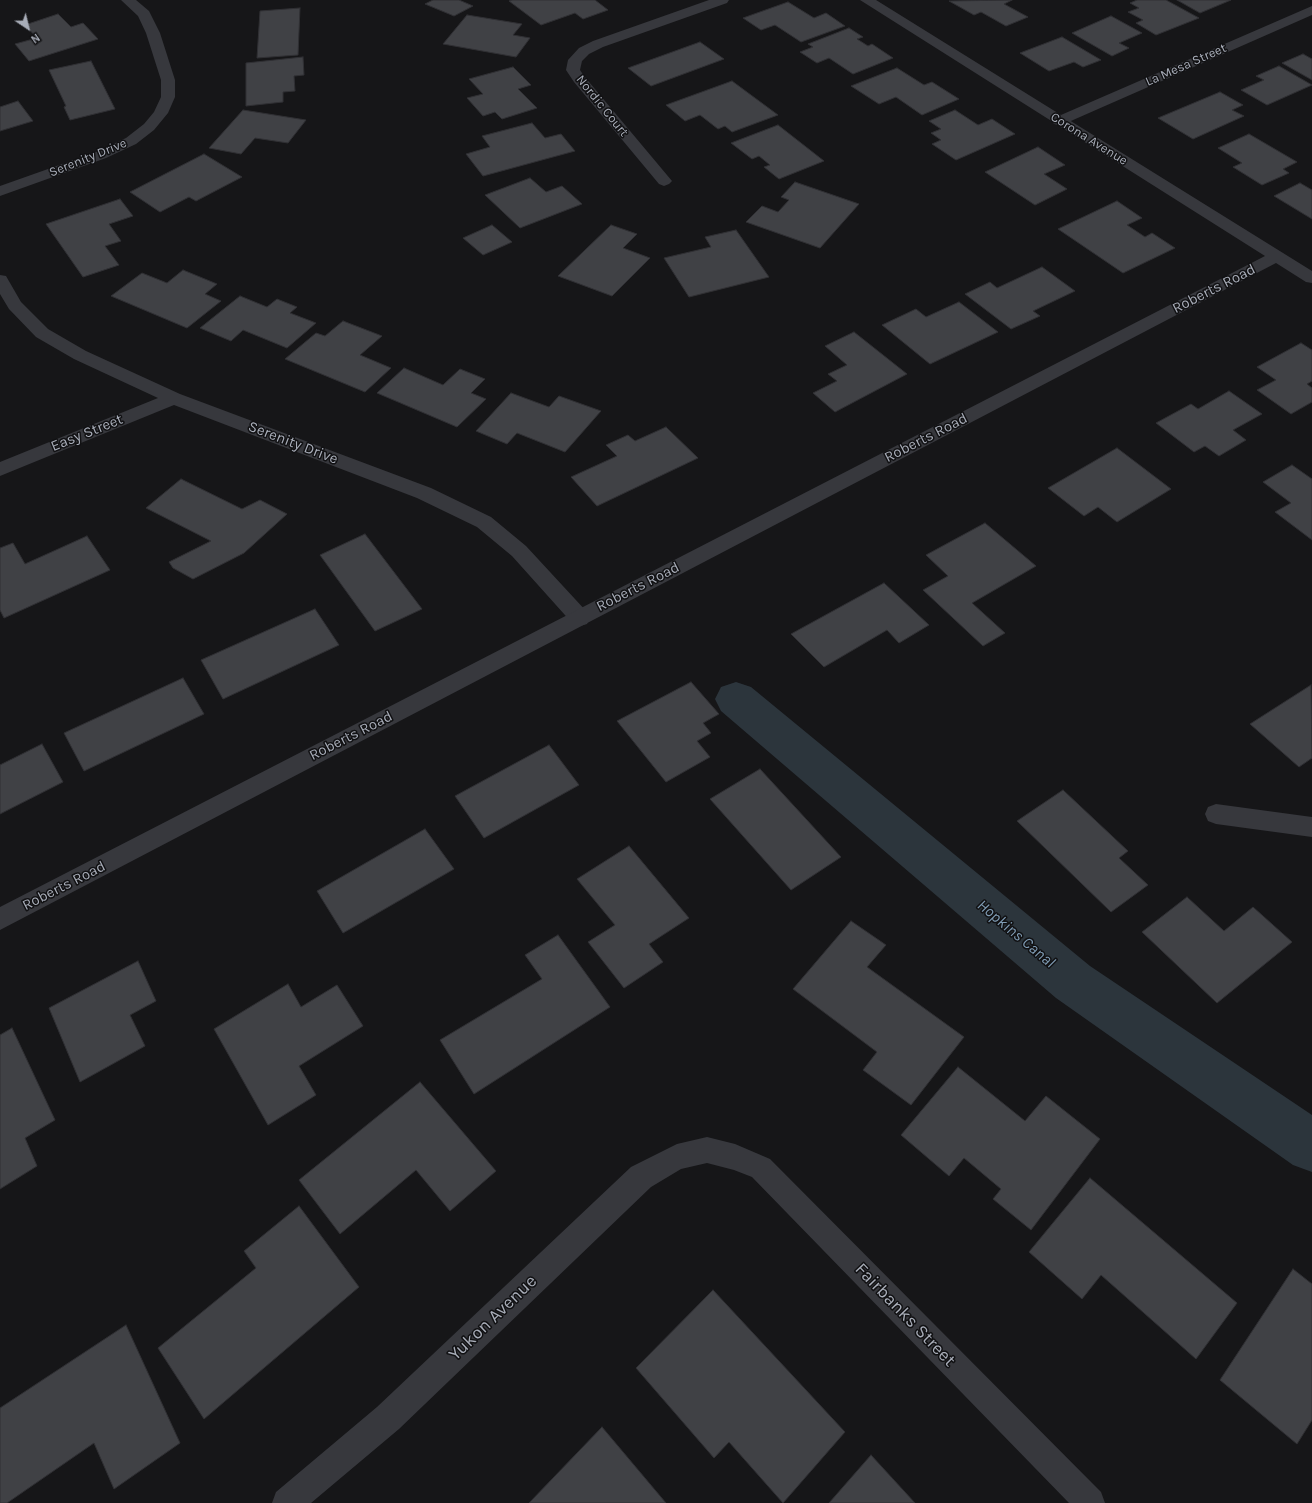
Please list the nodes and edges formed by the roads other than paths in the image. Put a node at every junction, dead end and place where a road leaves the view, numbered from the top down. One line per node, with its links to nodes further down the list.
1 (128, 0): 7 (street, Serenity Drive)
2 (722, 0): 6 (street, Nordic Court)
3 (867, 0): 5 (street, Corona Avenue)
4 (1312, 10): 5 (street, La Mesa Street)
5 (1059, 121): 8 (street, Corona Avenue)
6 (664, 181)
7 (0, 191)
8 (1277, 256): 9 (street, Corona Avenue); 13 (street, Roberts Road)
9 (1312, 278)
10 (0, 280): 11 (street, Serenity Drive)
11 (174, 398): 12 (street, Easy Street); 13 (street, Serenity Drive)
12 (0, 469)
13 (580, 618): 16 (street, Roberts Road)
14 (1216, 814): 15 (street)
15 (1312, 827)
16 (0, 919)
17 (707, 1150): 18 (street, Yukon Avenue); 19 (street, Fairbanks Street)
18 (287, 1503)
19 (1090, 1503)

